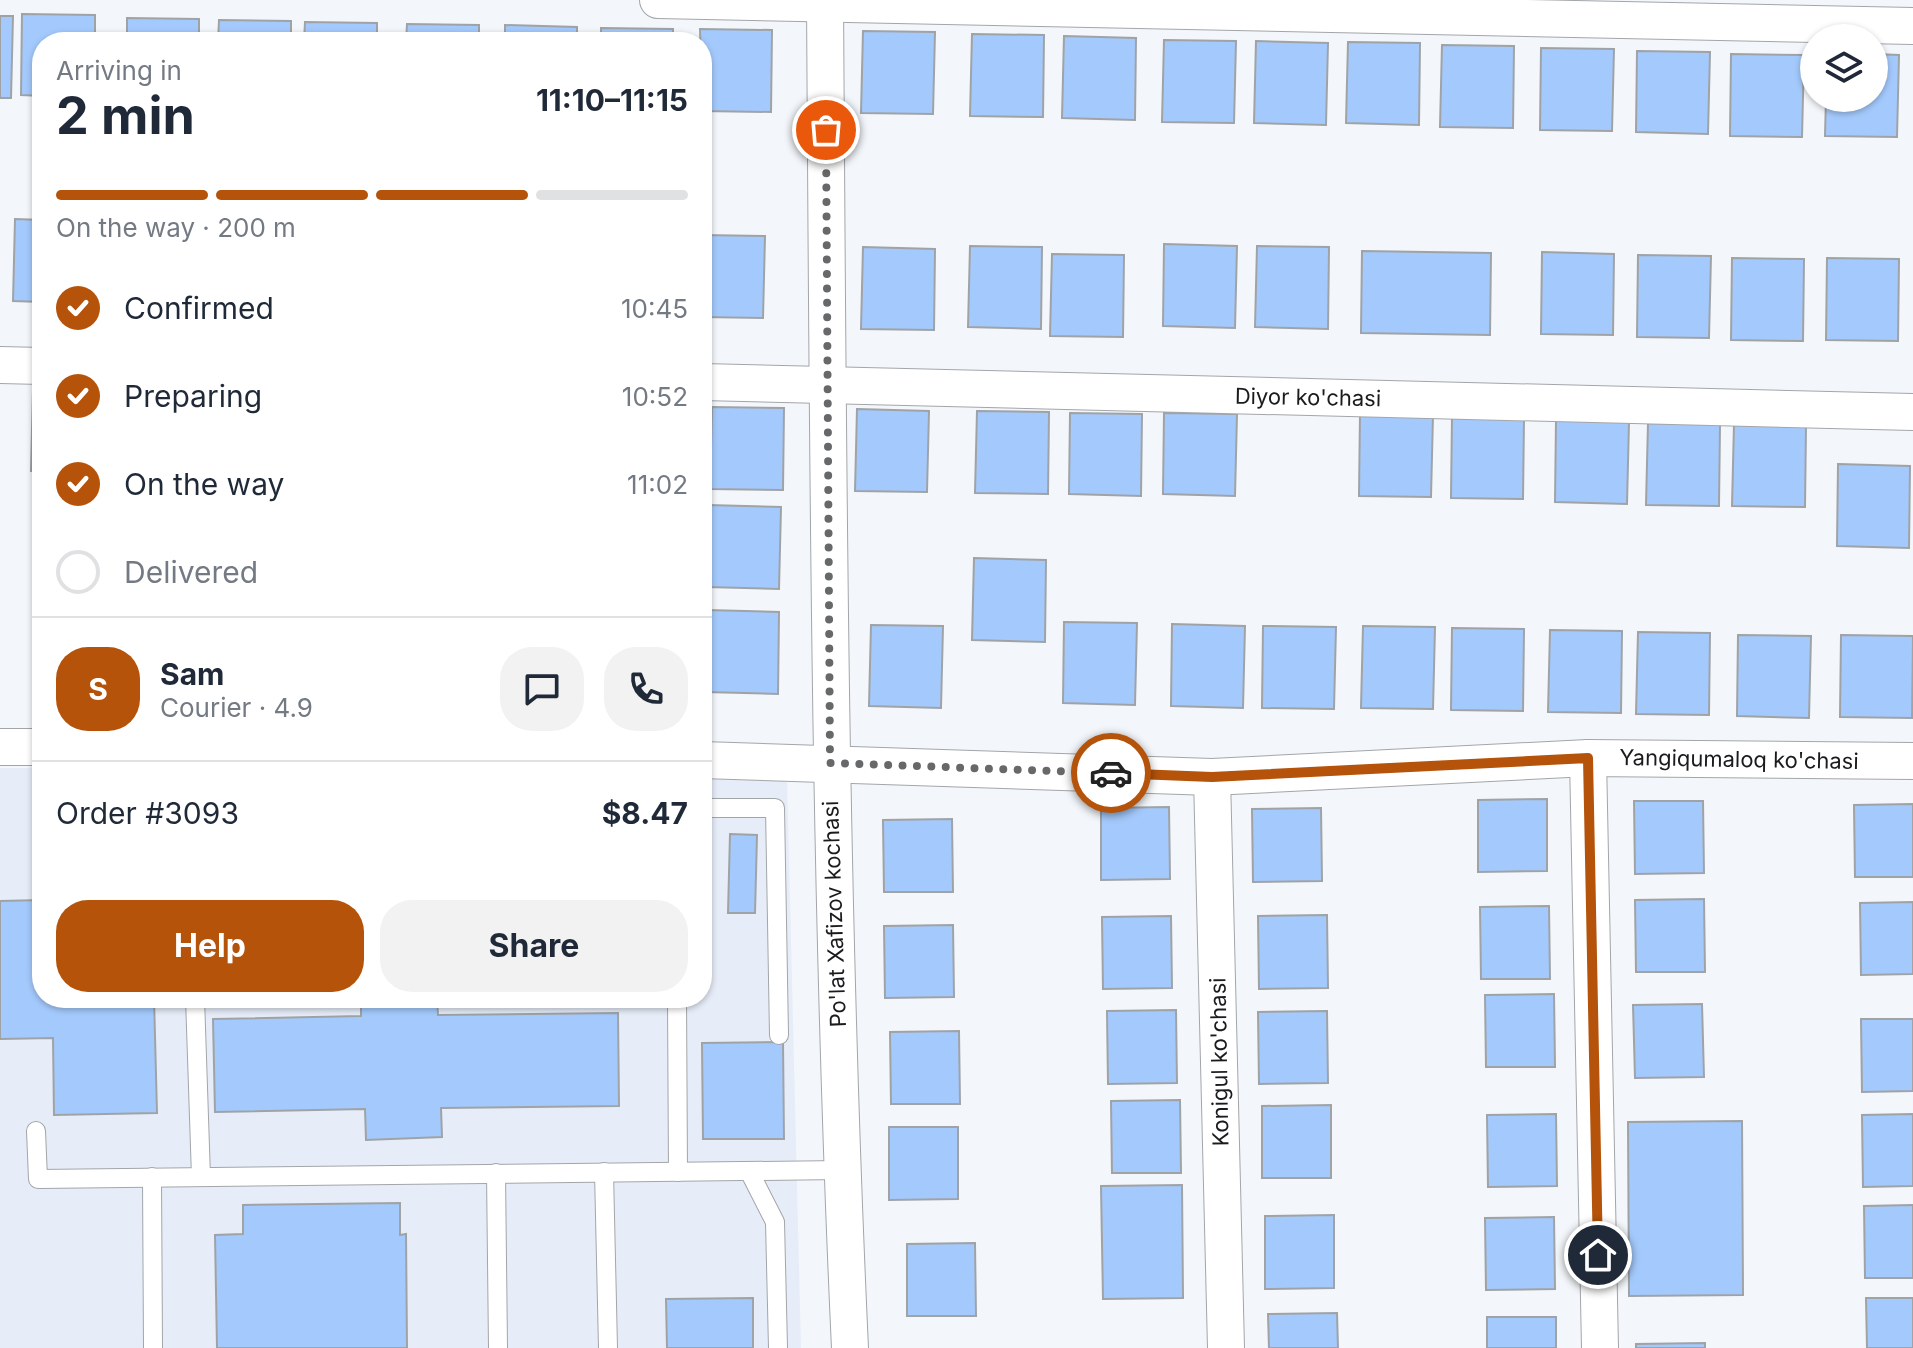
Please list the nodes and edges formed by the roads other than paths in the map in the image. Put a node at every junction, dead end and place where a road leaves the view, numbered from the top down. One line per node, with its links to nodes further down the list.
1 (658, 0): 2 (street)
2 (825, 1): 3 (street); 7 (street, Po'lat Xafizov kochasi)
3 (1913, 26)
4 (0, 365): 5 (street)
5 (32, 366)
6 (712, 382): 7 (street, Diyor ko'chasi)
7 (828, 385): 8 (street, Diyor ko'chasi); 14 (street, Po'lat Xafizov kochasi)
8 (1913, 412)
9 (0, 747): 10 (street)
10 (32, 747)
11 (1588, 758): 13 (street, Yangiqumaloq ko'chasi); 15 (street, Yangiqumaloq ko'chasi); 34 (street)
12 (712, 760): 14 (street, Yangiqumaloq ko'chasi)
13 (1913, 761)
14 (830, 763): 15 (street, Yangiqumaloq ko'chasi); 21 (street, Po'lat Xafizov kochasi)
15 (1212, 777): 33 (street, Konigul ko'chasi)
16 (712, 808): 19 (lane)
17 (195, 1008): 27 (lane)
18 (677, 1008): 24 (lane)
19 (779, 1035)
20 (36, 1131): 26 (lane)
21 (842, 1170): 22 (lane); 32 (street, Po'lat Xafizov kochasi)
22 (749, 1171): 24 (lane); 31 (lane)
23 (604, 1172): 24 (lane); 25 (lane); 30 (lane)
24 (678, 1172)
25 (496, 1173): 27 (lane); 29 (lane)
26 (152, 1177): 27 (lane); 28 (lane)
27 (201, 1177)
28 (153, 1348)
29 (498, 1348)
30 (608, 1348)
31 (778, 1348)
32 (850, 1348)
33 (1226, 1348)
34 (1600, 1348)

